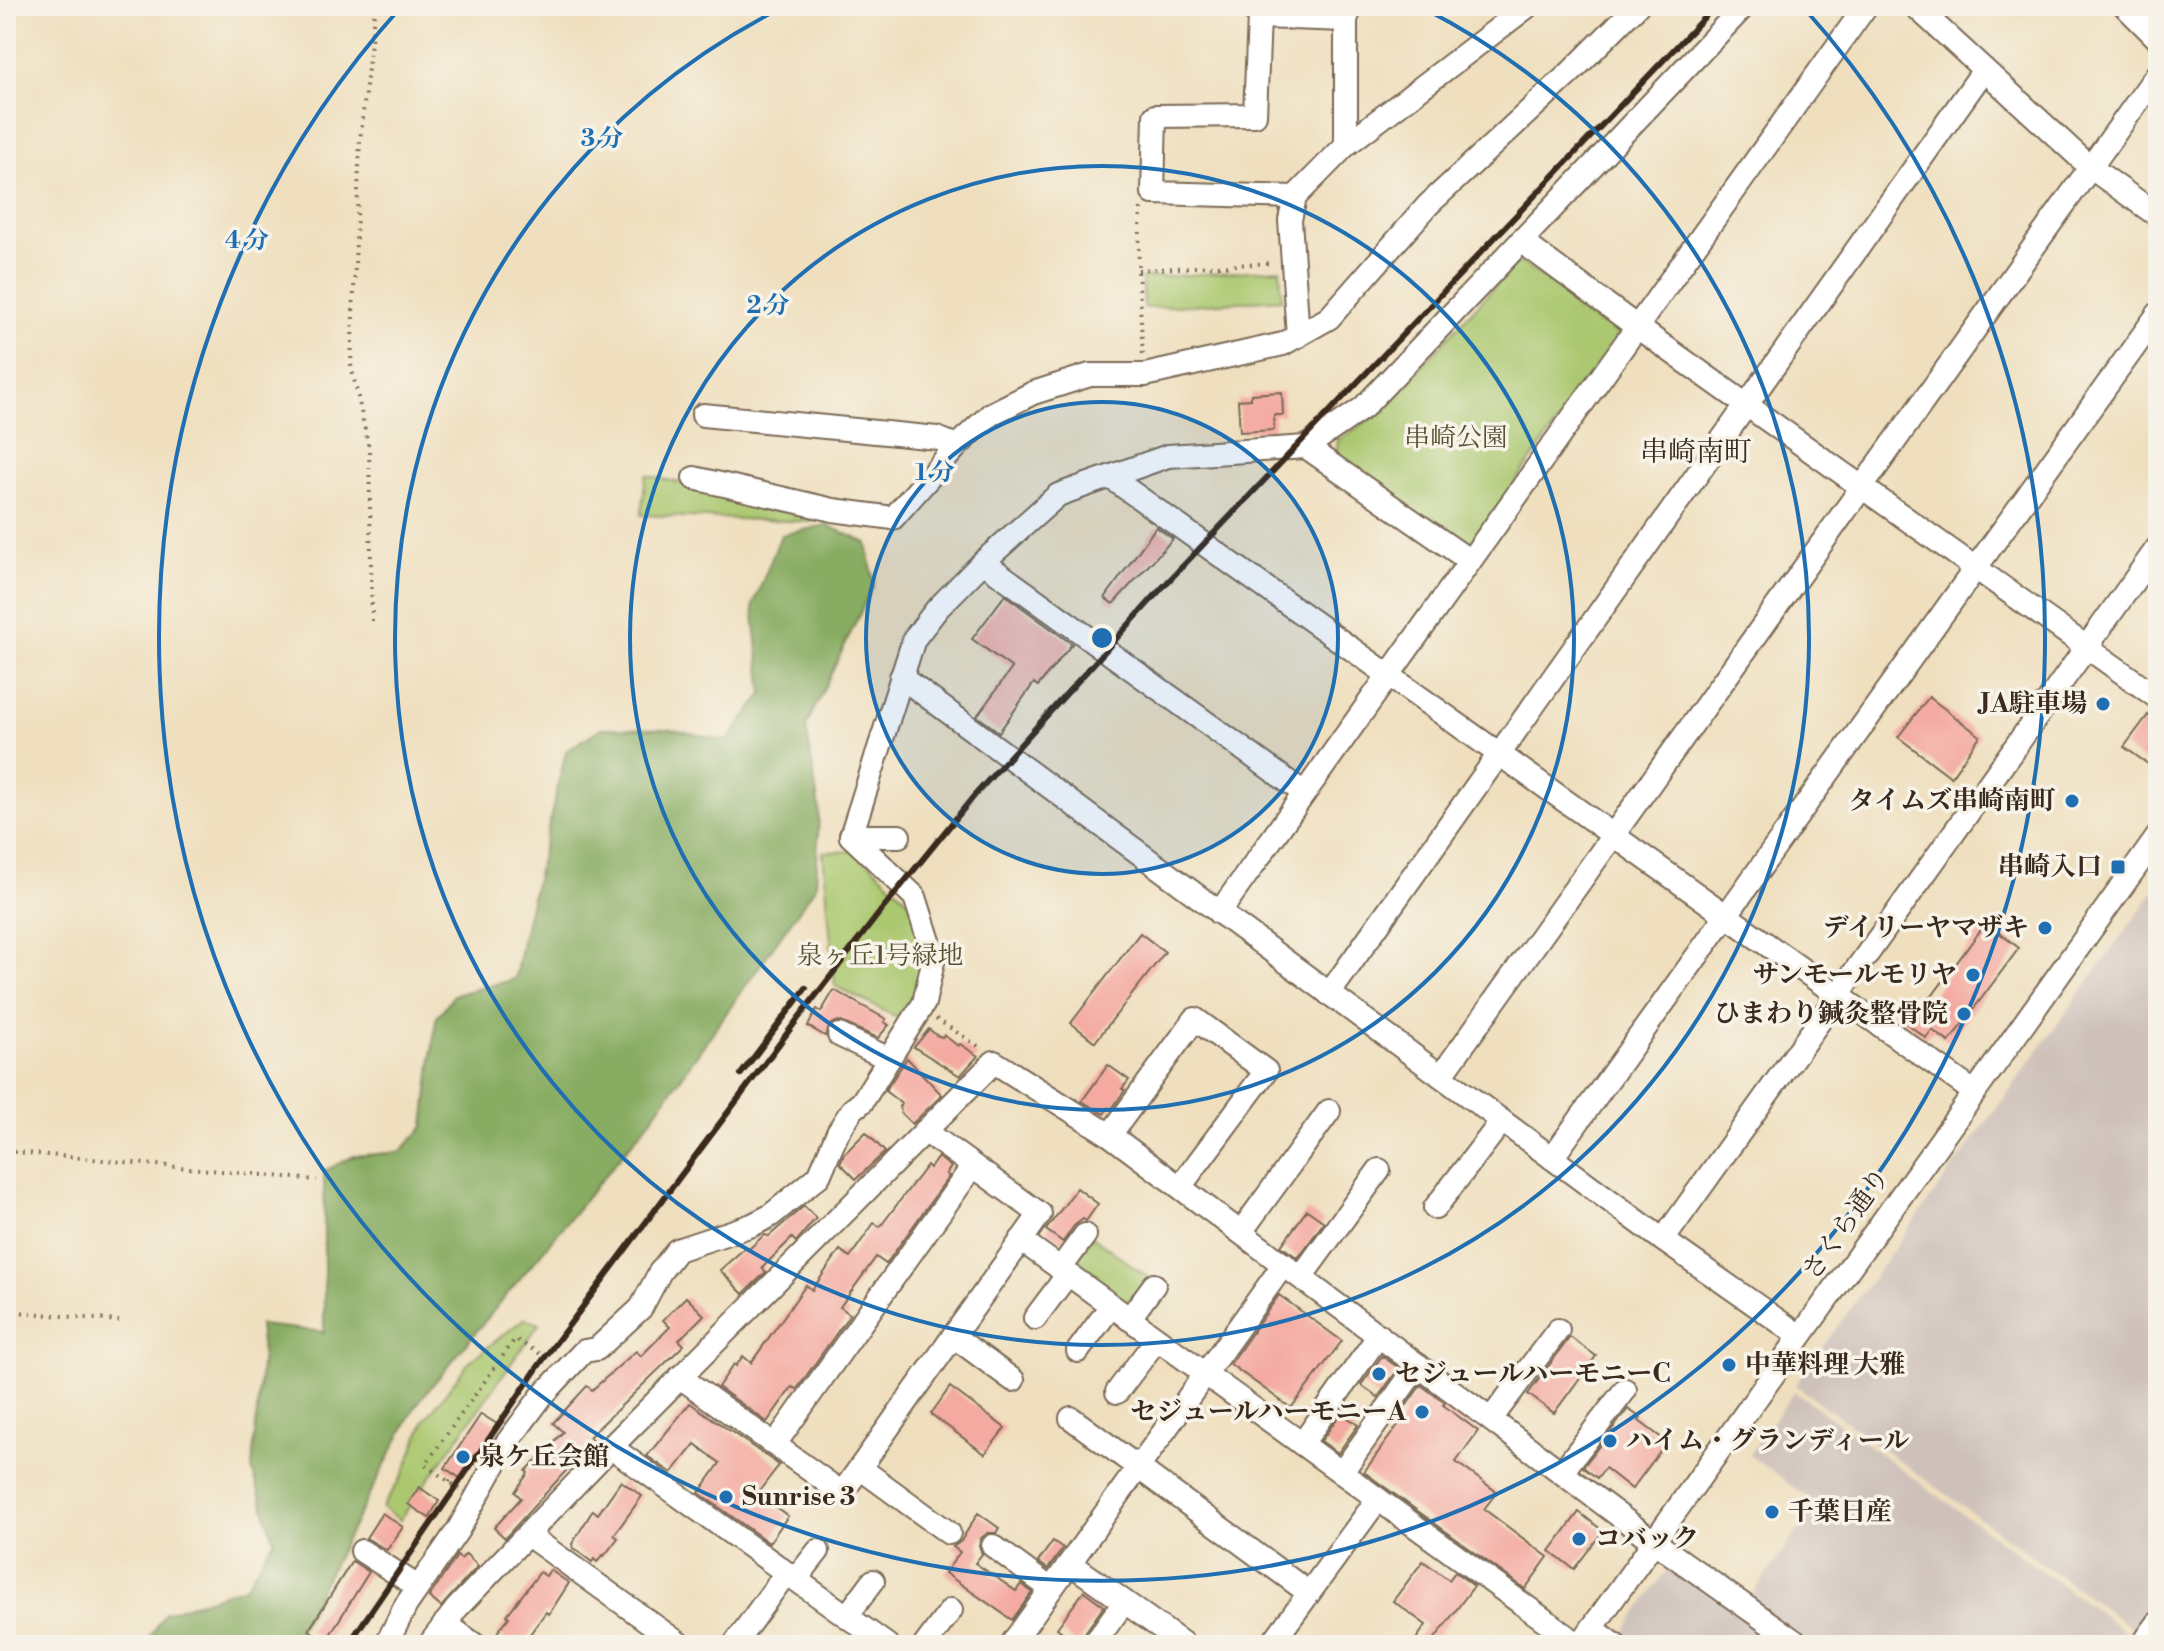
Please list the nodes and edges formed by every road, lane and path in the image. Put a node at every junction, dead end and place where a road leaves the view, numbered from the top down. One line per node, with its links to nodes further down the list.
1 (375, 6): 35 (path)
2 (1528, 6): 12 (street)
3 (1637, 6): 22 (street)
4 (1744, 6): 17 (street)
5 (1866, 6): 21 (street)
6 (1915, 6): 10 (street)
7 (2125, 6): 9 (street)
8 (1348, 13): 12 (street); 14 (street)
9 (2158, 39)
10 (1984, 70): 13 (street); 24 (street)
11 (2158, 73): 13 (street)
12 (1346, 145): 15 (street)
13 (2090, 167): 16 (street); 30 (street)
14 (1153, 193): 15 (street); 19 (path)
15 (1295, 197): 18 (street)
16 (2158, 216)
17 (1521, 241): 21 (street); 27 (street)
18 (1291, 262): 19 (path); 22 (street)
19 (1138, 270): 23 (path)
20 (2158, 314): 34 (street)
21 (1637, 327): 24 (street); 32 (street)
22 (1298, 336): 23 (street)
23 (1145, 375): 26 (street)
24 (1746, 404): 30 (street); 40 (street)
25 (703, 415): 26 (street)
26 (957, 446): 29 (street)
27 (1306, 447): 28 (street); 32 (street)
28 (1110, 477): 33 (street); 37 (street)
29 (694, 478)
30 (1861, 486): 34 (street); 42 (street)
31 (2158, 547): 36 (street)
32 (1470, 561): 37 (street)
33 (983, 562): 38 (street); 41 (street)
34 (1976, 568): 36 (street); 47 (street)
35 (372, 621)
36 (2086, 648): 39 (street); 49 (street)
37 (1389, 675): 40 (street); 41 (street)
38 (901, 677): 43 (street); 46 (street)
39 (2158, 698)
40 (1500, 754): 42 (street); 48 (street)
41 (1304, 793): 46 (street)
42 (1613, 834): 47 (street); 54 (street)
43 (851, 836): 44 (street); 50 (street)
44 (899, 836)
45 (2158, 836): 55 (street, さくら通り)
46 (1219, 913): 48 (street)
47 (1727, 916): 49 (street); 61 (street)
48 (1329, 994): 54 (street)
49 (1838, 994): 55 (street); 70 (street)
50 (921, 1009): 52 (path); 53 (street)
51 (839, 1035): 53 (street)
52 (992, 1055)
53 (889, 1059): 111 (street)
54 (1441, 1076): 57 (street)
55 (1974, 1092): 81 (street, さくら通り)
56 (1329, 1111): 67 (street)
57 (1502, 1121): 61 (street); 66 (street)
58 (925, 1131): 59 (street); 62 (street); 87 (street)
59 (1110, 1135): 65 (street); 65 (street)
60 (6, 1151): 64 (path)
61 (1552, 1158): 70 (street)
62 (973, 1166): 69 (street); 93 (street)
63 (1379, 1170): 71 (street)
64 (317, 1180)
65 (1180, 1187): 67 (street)
66 (1435, 1208)
67 (1241, 1232): 71 (street)
68 (1085, 1235): 72 (street)
69 (1021, 1240): 72 (street); 80 (street)
70 (1663, 1240): 81 (street)
71 (1292, 1270): 79 (street); 86 (street)
72 (1064, 1272): 75 (street); 76 (street)
73 (1154, 1285): 75 (street)
74 (6, 1311): 77 (path)
75 (1120, 1312): 82 (street); 84 (street)
76 (1035, 1318)
77 (119, 1321)
78 (1558, 1330): 92 (street)
79 (1379, 1335): 85 (street); 94 (street)
80 (953, 1336): 88 (street); 96 (street)
81 (1800, 1336): 104 (street, さくら通り)
82 (1157, 1339): 86 (street); 90 (street)
83 (527, 1346): 100 (path)
84 (1078, 1351)
85 (1418, 1365): 92 (street); 98 (street)
86 (1205, 1374): 94 (street); 97 (street)
87 (680, 1377): 93 (street); 95 (street)
88 (1013, 1380)
89 (1625, 1390): 99 (street)
90 (1117, 1392)
91 (1071, 1418): 97 (street)
92 (1491, 1419): 99 (street)
93 (775, 1444): 96 (street)
94 (1302, 1444): 98 (street)
95 (611, 1447): 103 (street); 109 (street)
96 (860, 1468): 102 (street)
97 (1138, 1468): 108 (street); 113 (street)
98 (1342, 1472): 101 (street)
99 (1562, 1472): 104 (street)
100 (454, 1474)
101 (1378, 1499): 113 (street); 119 (street)
102 (949, 1533)
103 (528, 1535): 117 (street); 123 (street)
104 (1653, 1541): 119 (street, さくら通り); 132 (street)
105 (993, 1546): 112 (street)
106 (362, 1551): 111 (street)
107 (818, 1551): 109 (street)
108 (1070, 1563): 112 (street); 114 (street)
109 (791, 1576): 116 (street); 124 (street)
110 (873, 1581): 116 (street)
111 (418, 1587): 120 (street)
112 (1051, 1589): 127 (street)
113 (1309, 1593): 130 (street)
114 (1124, 1602): 128 (street); 129 (street)
115 (951, 1610): 126 (street)
116 (847, 1616): 125 (street)
117 (445, 1623): 121 (street); 122 (street)
118 (2158, 1623): 133 (street)
119 (1584, 1639): 131 (street)
120 (386, 1645)
121 (429, 1645)
122 (475, 1645)
123 (681, 1645)
124 (734, 1645)
125 (887, 1645)
126 (925, 1645)
127 (1011, 1645)
128 (1093, 1645)
129 (1185, 1645)
130 (1271, 1645)
131 (1615, 1645)
132 (1800, 1645)
133 (2142, 1645)

